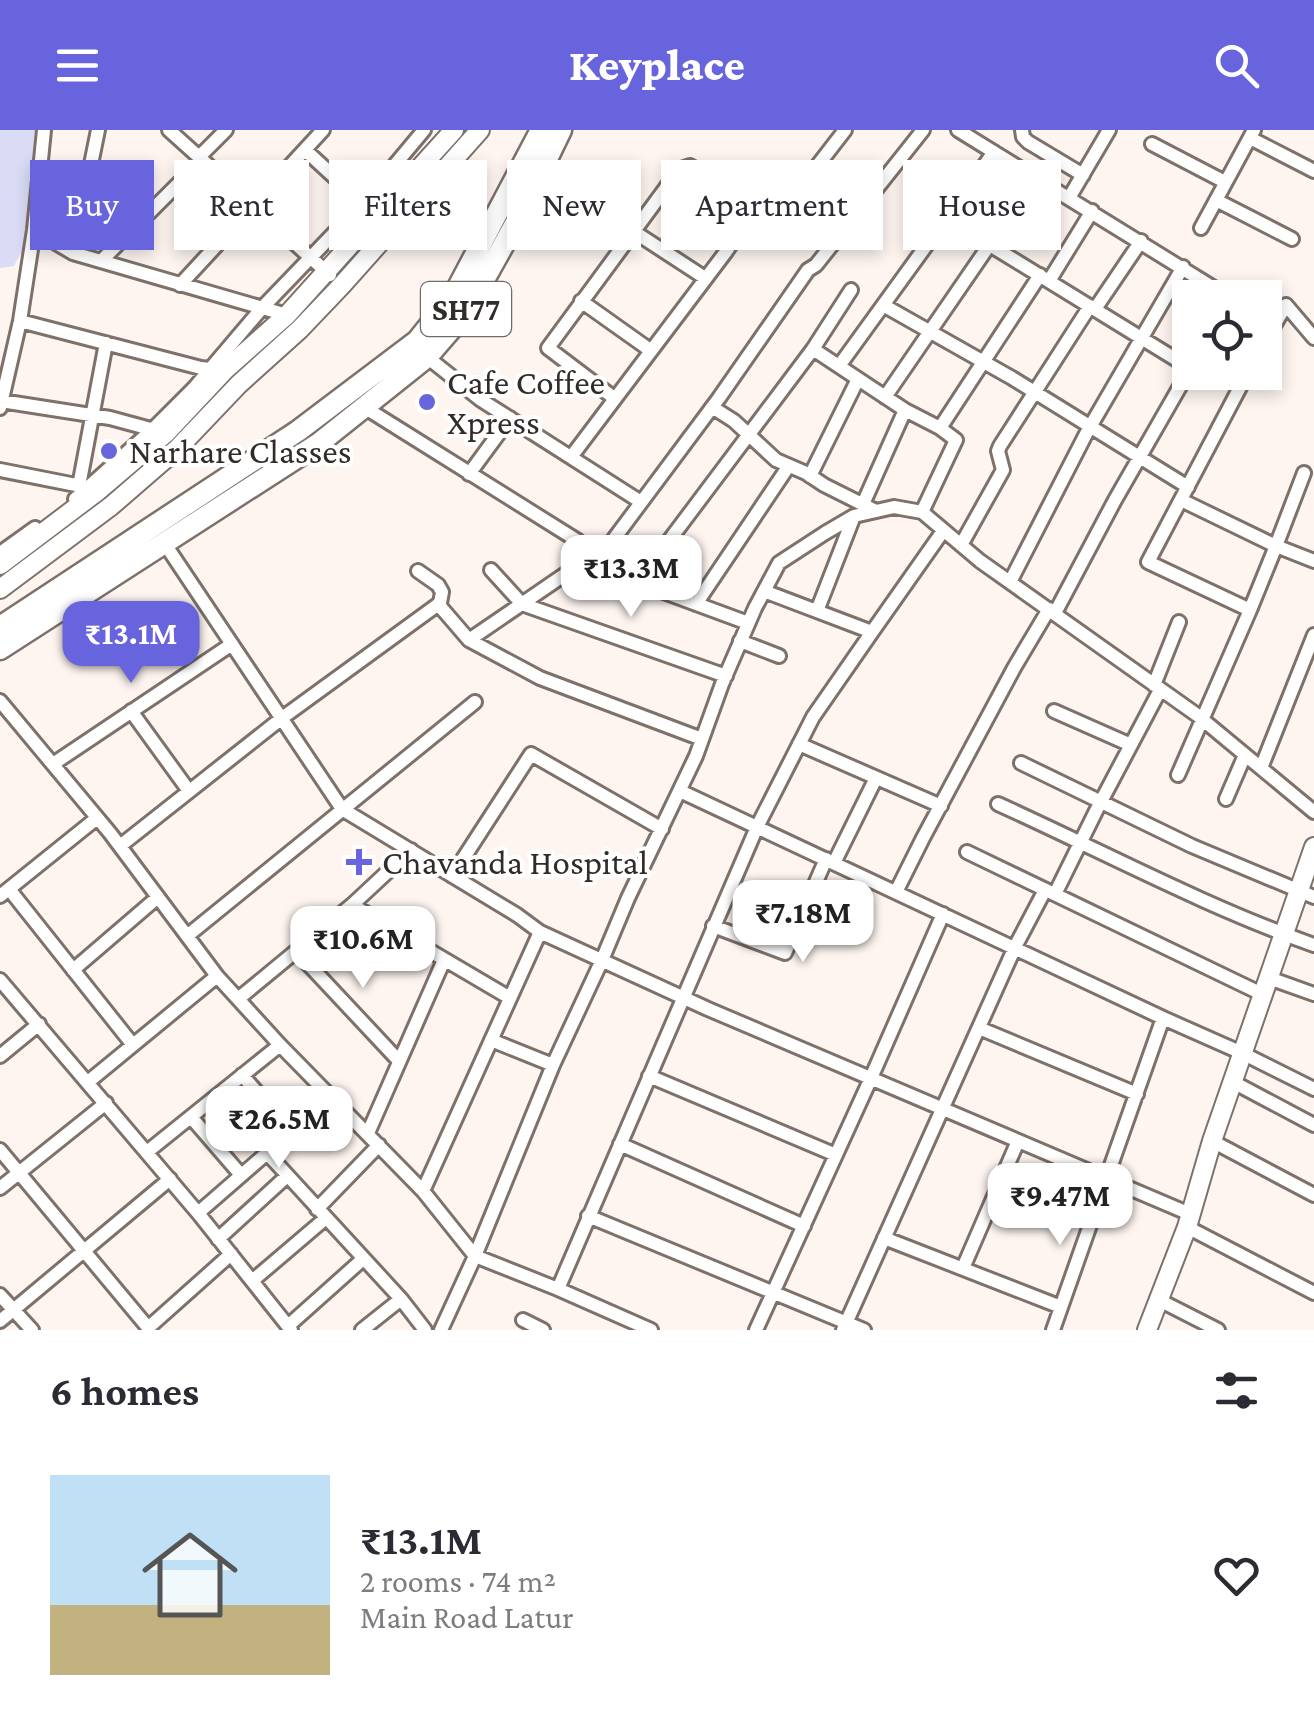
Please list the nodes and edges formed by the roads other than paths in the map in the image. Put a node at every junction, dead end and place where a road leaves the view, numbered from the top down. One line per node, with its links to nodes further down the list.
1 (44, 130): 21 (street)
2 (98, 130): 55 (street)
3 (168, 130): 20 (street)
4 (226, 130): 20 (street)
5 (323, 130): 18 (street)
6 (424, 130): 24 (street)
7 (454, 130): 25 (street)
8 (480, 130): 61 (street)
9 (541, 130): 134 (main road, SH77)
10 (561, 130): 78 (main road, SH77)
11 (845, 130): 26 (street)
12 (923, 130): 91 (street)
13 (958, 130): 19 (street)
14 (1022, 130): 31 (street)
15 (1109, 130): 31 (street)
16 (1252, 134): 30 (street); 32 (street)
17 (1152, 144): 32 (street)
18 (305, 150): 23 (street); 29 (street)
19 (994, 152): 27 (street); 28 (street)
20 (199, 157): 22 (street)
21 (41, 160)
22 (202, 160)
23 (296, 160)
24 (399, 160)
25 (427, 160)
26 (822, 160)
27 (988, 160)
28 (1007, 160)
29 (329, 172)
30 (1314, 172)
31 (1082, 175): 36 (street)
32 (1225, 182): 37 (street)
33 (174, 187): 57 (street)
34 (661, 193): 39 (street)
35 (1061, 193): 36 (street)
36 (1070, 198): 38 (street)
37 (1216, 200): 40 (street); 43 (street)
38 (1092, 212): 44 (street); 60 (street)
39 (641, 220)
40 (1201, 228)
41 (641, 236): 59 (street)
42 (329, 238): 56 (street)
43 (1292, 239)
44 (1141, 241): 58 (street); 68 (street)
45 (31, 250): 71 (street)
46 (69, 250): 55 (street)
47 (213, 250): 63 (street)
48 (302, 250): 56 (street)
49 (355, 250): 61 (street)
50 (619, 250): 65 (street)
51 (726, 250): 59 (street)
52 (923, 250): 66 (street)
53 (989, 250): 72 (street)
54 (998, 250): 60 (street)
55 (73, 252): 57 (street)
56 (310, 257): 61 (street); 67 (street)
57 (101, 261): 63 (street)
58 (1183, 267): 62 (street); 73 (street)
59 (705, 278): 77 (street)
60 (1044, 278): 68 (street); 80 (street)
61 (335, 279): 70 (street); 124 (street)
62 (1203, 280)
63 (180, 285): 67 (street)
64 (852, 290): 76 (street)
65 (581, 301): 77 (street); 88 (street)
66 (883, 306): 72 (street); 81 (street)
67 (262, 308): 70 (street); 82 (street)
68 (1092, 308): 73 (street); 86 (street)
69 (1282, 312): 74 (street)
70 (286, 316): 82 (street)
71 (20, 321): 75 (street); 89 (street)
72 (930, 333): 80 (street); 87 (street)
73 (1142, 338): 79 (street); 95 (street)
74 (1314, 338)
75 (106, 343): 82 (street); 93 (street)
76 (813, 349): 81 (street); 98 (street)
77 (650, 350): 88 (street)
78 (427, 357): 90 (main road, SH77); 94 (street)
79 (1172, 357)
80 (982, 361): 86 (street); 96 (street)
81 (839, 366): 83 (street)
82 (218, 370): 97 (street)
83 (858, 379): 87 (street); 105 (street)
84 (1178, 390): 100 (street)
85 (1239, 390): 107 (street)
86 (1034, 392): 95 (street); 114 (street)
87 (886, 397): 92 (street)
88 (614, 398): 99 (street)
89 (1, 405): 93 (street)
90 (364, 407): 104 (street); 113 (main road, SH77)
91 (712, 407): 98 (street); 108 (street)
92 (905, 410): 96 (street); 109 (street)
93 (93, 415): 97 (street); 106 (street)
94 (510, 418): 99 (street); 104 (street)
95 (1090, 427): 100 (street); 123 (street)
96 (940, 428): 110 (street)
97 (159, 432): 106 (street)
98 (748, 435): 101 (street); 122 (street)
99 (571, 457): 108 (street)
100 (1140, 457): 107 (street); 131 (street)
101 (788, 467): 105 (street); 128 (street)
102 (0, 470): 106 (street)
103 (1304, 473): 115 (street)
104 (469, 474): 118 (street)
105 (810, 476): 109 (street)
106 (88, 488): 116 (street); 119 (street)
107 (1185, 493): 115 (street); 129 (street)
108 (641, 502): 118 (street)
109 (870, 507): 110 (street); 111 (street)
110 (922, 512): 112 (street)
111 (854, 516): 125 (street); 130 (street)
112 (944, 531): 114 (street); 135 (street)
113 (165, 544): 139 (street); 140 (main road, SH77)
114 (961, 546): 123 (street)
115 (1276, 546): 117 (street); 129 (street)
116 (0, 553)
117 (1314, 562)
118 (588, 564): 122 (street); 127 (street)
119 (0, 565)
120 (491, 570): 127 (street)
121 (418, 571): 126 (street)
122 (638, 582): 128 (street)
123 (1010, 582): 131 (street)
124 (0, 589)
125 (764, 591): 130 (street); 133 (street)
126 (438, 604): 137 (street); 148 (street)
127 (522, 604): 137 (street); 142 (street)
128 (696, 604): 133 (street)
129 (1250, 610): 149 (street)
130 (817, 611): 135 (street)
131 (1052, 611): 143 (street); 164 (street)
132 (1178, 622): 143 (street)
133 (748, 623): 138 (street)
134 (0, 627)
135 (872, 632): 151 (street)
136 (1314, 635): 156 (street)
137 (470, 640): 150 (street)
138 (740, 641): 141 (street); 142 (street)
139 (232, 644): 146 (street); 148 (street)
140 (0, 650)
141 (779, 656)
142 (726, 676): 150 (street)
143 (1157, 688): 149 (street); 152 (street)
144 (0, 701): 155 (street)
145 (475, 702): 165 (street)
146 (131, 711): 155 (street); 160 (street)
147 (1054, 712): 152 (street)
148 (282, 718): 160 (street); 165 (street)
149 (1201, 719): 153 (street); 157 (street)
150 (702, 739): 159 (street)
151 (799, 744): 158 (street); 168 (street)
152 (1131, 745): 162 (street)
153 (1246, 756): 156 (street); 161 (street)
154 (1021, 763): 162 (street)
155 (53, 764): 167 (street)
156 (1261, 768): 166 (street)
157 (1178, 775)
158 (876, 778): 164 (street); 175 (street)
159 (680, 791): 168 (street); 169 (street)
160 (189, 792): 171 (street)
161 (1226, 798)
162 (1101, 801): 170 (street); 180 (street)
163 (998, 804): 170 (street)
164 (941, 806): 178 (street)
165 (342, 808): 173 (street); 187 (street)
166 (1314, 812)
167 (98, 818): 171 (street); 177 (street)
168 (756, 827): 175 (street); 184 (street)
169 (662, 829): 176 (street); 192 (street)
170 (1081, 842): 179 (street); 186 (street)
171 (120, 846): 181 (street)
172 (1314, 847): 180 (street)
173 (411, 850): 176 (street); 182 (street)
174 (967, 852): 179 (street)
175 (830, 861): 178 (street); 184 (street)
176 (452, 876): 185 (street)
177 (4, 892): 193 (street)
178 (896, 892): 183 (street)
179 (1050, 892): 189 (street); 196 (street)
180 (1306, 894): 186 (street)
181 (158, 898): 187 (street); 193 (street)
182 (352, 905): 190 (street); 191 (street)
183 (943, 914): 189 (street); 213 (street)
184 (713, 926): 198 (street)
185 (540, 932): 192 (street); 199 (street)
186 (1284, 934): 188 (street); 196 (street)
187 (187, 936): 194 (street)
188 (1314, 945)
189 (1015, 947): 201 (street); 203 (street)
190 (296, 951): 200 (street); 209 (street)
191 (444, 960): 199 (street); 209 (street)
192 (602, 960): 198 (street); 210 (street)
193 (73, 970): 205 (street)
194 (217, 976): 200 (street); 205 (street)
195 (0, 980): 202 (street)
196 (1266, 986): 197 (street); 207 (street)
197 (1314, 994)
198 (682, 997): 212 (street); 213 (street)
199 (510, 998): 204 (street)
200 (238, 999): 206 (street)
201 (1163, 1018): 207 (street); 218 (street)
202 (39, 1024): 208 (street); 214 (street)
203 (979, 1028): 218 (street); 220 (street)
204 (491, 1040): 210 (street); 239 (street)
205 (132, 1045): 214 (street)
206 (280, 1045): 211 (street); 217 (street)
207 (1242, 1053): 215 (street); 216 (street)
208 (0, 1056)
209 (400, 1061): 224 (street)
210 (553, 1065): 250 (street)
211 (242, 1076): 221 (street); 223 (street)
212 (649, 1076): 227 (street); 232 (street)
213 (871, 1078): 220 (street); 232 (street)
214 (88, 1082): 219 (street)
215 (1233, 1082): 222 (street); 226 (street)
216 (1314, 1089)
217 (328, 1094): 223 (street); 224 (street)
218 (1136, 1094): 237 (street)
219 (106, 1104): 230 (street); 233 (street)
220 (942, 1109): 225 (street); 247 (street)
221 (192, 1116): 230 (street); 234 (street)
222 (1314, 1125)
223 (290, 1130): 231 (street)
224 (368, 1133): 228 (street)
225 (1018, 1141): 237 (street); 252 (street)
226 (1212, 1141): 240 (street); 244 (street)
227 (620, 1144): 243 (street); 245 (street)
228 (380, 1145): 239 (street); 242 (street)
229 (0, 1150): 233 (street)
230 (147, 1152): 236 (street)
231 (266, 1153): 234 (street); 235 (street)
232 (836, 1155): 245 (street)
233 (18, 1174): 238 (street); 248 (street)
234 (241, 1176): 241 (street)
235 (287, 1176): 242 (street); 246 (street)
236 (170, 1180): 241 (street); 248 (street)
237 (1107, 1180): 244 (street); 260 (street)
238 (0, 1188)
239 (423, 1192): 250 (street)
240 (1314, 1195)
241 (198, 1213): 246 (street)
242 (322, 1213): 251 (street); 253 (street)
243 (588, 1216): 254 (street); 255 (street)
244 (1188, 1220): 256 (street); 259 (street)
245 (804, 1226): 255 (street)
246 (218, 1238): 249 (street)
247 (884, 1238): 252 (street); 264 (street)
248 (83, 1252): 261 (street); 267 (street)
249 (230, 1254): 253 (street); 267 (street)
250 (475, 1256): 254 (street); 271 (street)
251 (364, 1258): 258 (street); 265 (street)
252 (963, 1268): 260 (street)
253 (252, 1281): 265 (street)
254 (558, 1289): 266 (street)
255 (773, 1292): 264 (street); 273 (street)
256 (1314, 1293)
257 (0, 1295): 261 (street)
258 (400, 1299): 269 (street); 270 (street)
259 (1158, 1300): 276 (street); 277 (street)
260 (1061, 1307): 275 (street)
261 (13, 1310): 263 (street); 268 (street)
262 (523, 1320): 272 (street)
263 (0, 1321)
264 (844, 1326): 274 (street)
265 (289, 1328)
266 (642, 1328)
267 (149, 1329)
268 (32, 1330)
269 (362, 1330)
270 (426, 1330)
271 (441, 1330)
272 (543, 1330)
273 (756, 1330)
274 (864, 1330)
275 (1052, 1330)
276 (1147, 1330)
277 (1218, 1330)

